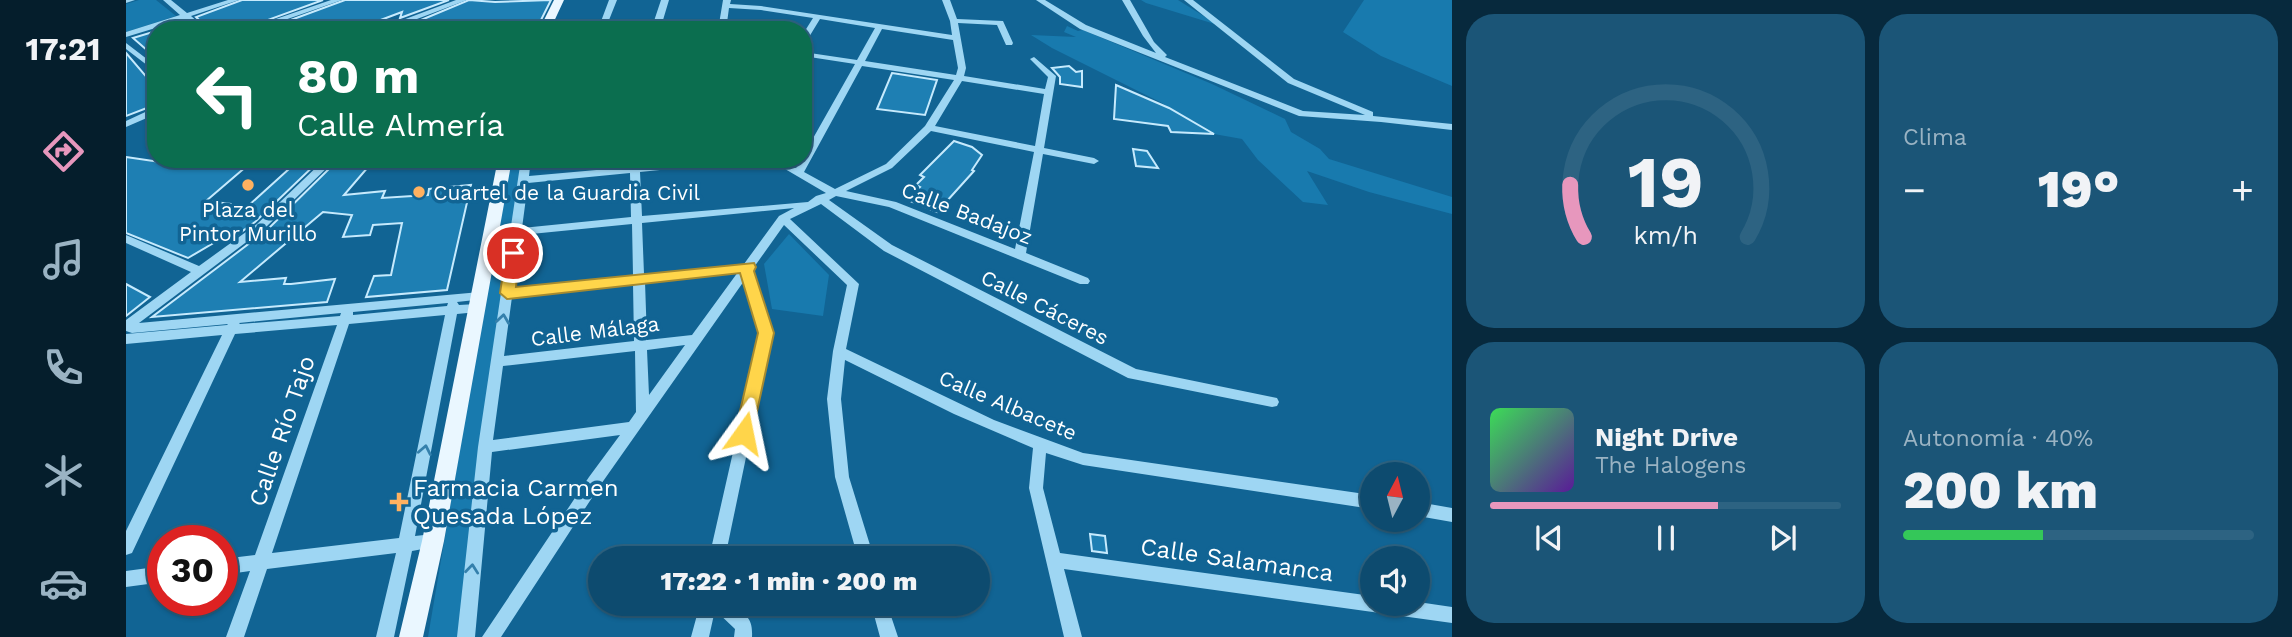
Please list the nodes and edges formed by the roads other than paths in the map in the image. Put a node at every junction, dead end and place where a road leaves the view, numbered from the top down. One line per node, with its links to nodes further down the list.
1 (167, 0): 18 (street)
2 (235, 0): 18 (street)
3 (338, 0): 22 (street)
4 (449, 0): 15 (street)
5 (463, 0): 15 (street)
6 (559, 0): 25 (main road)
7 (613, 0): 26 (street)
8 (664, 0): 27 (street)
9 (796, 0): 17 (street)
10 (946, 0): 29 (street)
11 (1126, 0): 41 (street)
12 (1188, 0): 45 (street)
13 (1044, 2): 41 (street)
14 (726, 3): 16 (street); 28 (street)
15 (436, 4): 23 (street); 24 (street)
16 (762, 4): 17 (street)
17 (795, 13): 19 (street)
18 (186, 16): 20 (street); 21 (street)
19 (818, 17): 30 (street); 31 (street)
20 (169, 21)
21 (192, 21)
22 (275, 21)
23 (391, 21)
24 (399, 21)
25 (548, 21)
26 (605, 21)
27 (658, 21)
28 (723, 21)
29 (954, 21): 34 (street); 35 (street)
30 (812, 26)
31 (880, 26): 34 (street); 40 (street)
32 (147, 28): 33 (street)
33 (126, 34)
34 (957, 38): 42 (street)
35 (1009, 43)
36 (126, 45): 39 (street)
37 (812, 55): 40 (street)
38 (1034, 59): 43 (street)
39 (147, 62)
40 (860, 63): 42 (street); 51 (street)
41 (1184, 68): 45 (street)
42 (959, 78): 43 (street); 49 (street)
43 (1051, 92): 52 (street)
44 (147, 114): 47 (street)
45 (1381, 119): 48 (street)
46 (147, 121): 50 (street)
47 (126, 124)
48 (1452, 127)
49 (929, 128): 52 (street); 63 (street)
50 (126, 131)
51 (812, 149)
52 (1040, 150): 53 (street); 69 (street)
53 (1094, 160)
54 (322, 168): 71 (street)
55 (503, 168): 75 (main road)
56 (525, 168): 62 (street)
57 (607, 168): 62 (street)
58 (635, 168): 66 (street)
59 (791, 168): 61 (street, Calle Badajoz)
60 (801, 168): 61 (street)
61 (799, 172): 63 (street, Calle Badajoz)
62 (523, 180): 67 (street)
63 (833, 192): 64 (street); 69 (street, Calle Badajoz)
64 (815, 201): 65 (street); 66 (street); 85 (street, Calle Cáceres)
65 (783, 218): 70 (street); 83 (street)
66 (636, 220): 67 (street); 72 (street)
67 (516, 232): 74 (street)
68 (126, 239): 71 (street)
69 (1020, 254): 73 (street, Calle Badajoz)
70 (748, 269): 72 (street); 81 (street); 97 (street)
71 (200, 271): 78 (street)
72 (639, 278): 74 (street); 82 (street)
73 (1084, 281)
74 (507, 293): 84 (street, one-way to 74)
75 (479, 302): 76 (street); 86 (main road)
76 (453, 305): 77 (street); 87 (street)
77 (347, 314): 79 (street); 101 (street, Calle Río Tajo)
78 (126, 325): 79 (street)
79 (233, 325): 80 (street); 99 (street)
80 (126, 339)
81 (698, 339): 82 (street, Calle Málaga); 88 (street)
82 (640, 345): 84 (street, Calle Málaga); 88 (street)
83 (839, 351): 90 (street, Calle Albacete); 98 (street)
84 (497, 362): 91 (street)
85 (1272, 402)
86 (458, 406): 87 (street); 95 (main road)
87 (433, 408): 96 (street, one-way to 87)
88 (643, 415): 89 (street)
89 (634, 428): 91 (street); 113 (street)
90 (1040, 446): 92 (street, Calle Albacete); 100 (street)
91 (485, 447): 112 (street, one-way to 91)
92 (1360, 500)
93 (1430, 511): 94 (street)
94 (1452, 515)
95 (433, 541): 96 (street); 111 (main road)
96 (406, 544): 101 (street); 110 (street)
97 (720, 546)
98 (862, 546)
99 (126, 548)
100 (1056, 559): 105 (street, Calle Salamanca); 117 (street)
101 (260, 562): 102 (street); 109 (street, Calle Río Tajo)
102 (238, 565)
103 (147, 576): 104 (street)
104 (126, 579)
105 (1452, 615)
106 (705, 616): 114 (street)
107 (734, 616): 115 (street)
108 (883, 616): 116 (street)
109 (234, 637)
110 (385, 637)
111 (411, 637)
112 (466, 637)
113 (491, 637)
114 (700, 637)
115 (743, 637)
116 (889, 637)
117 (1073, 637)

